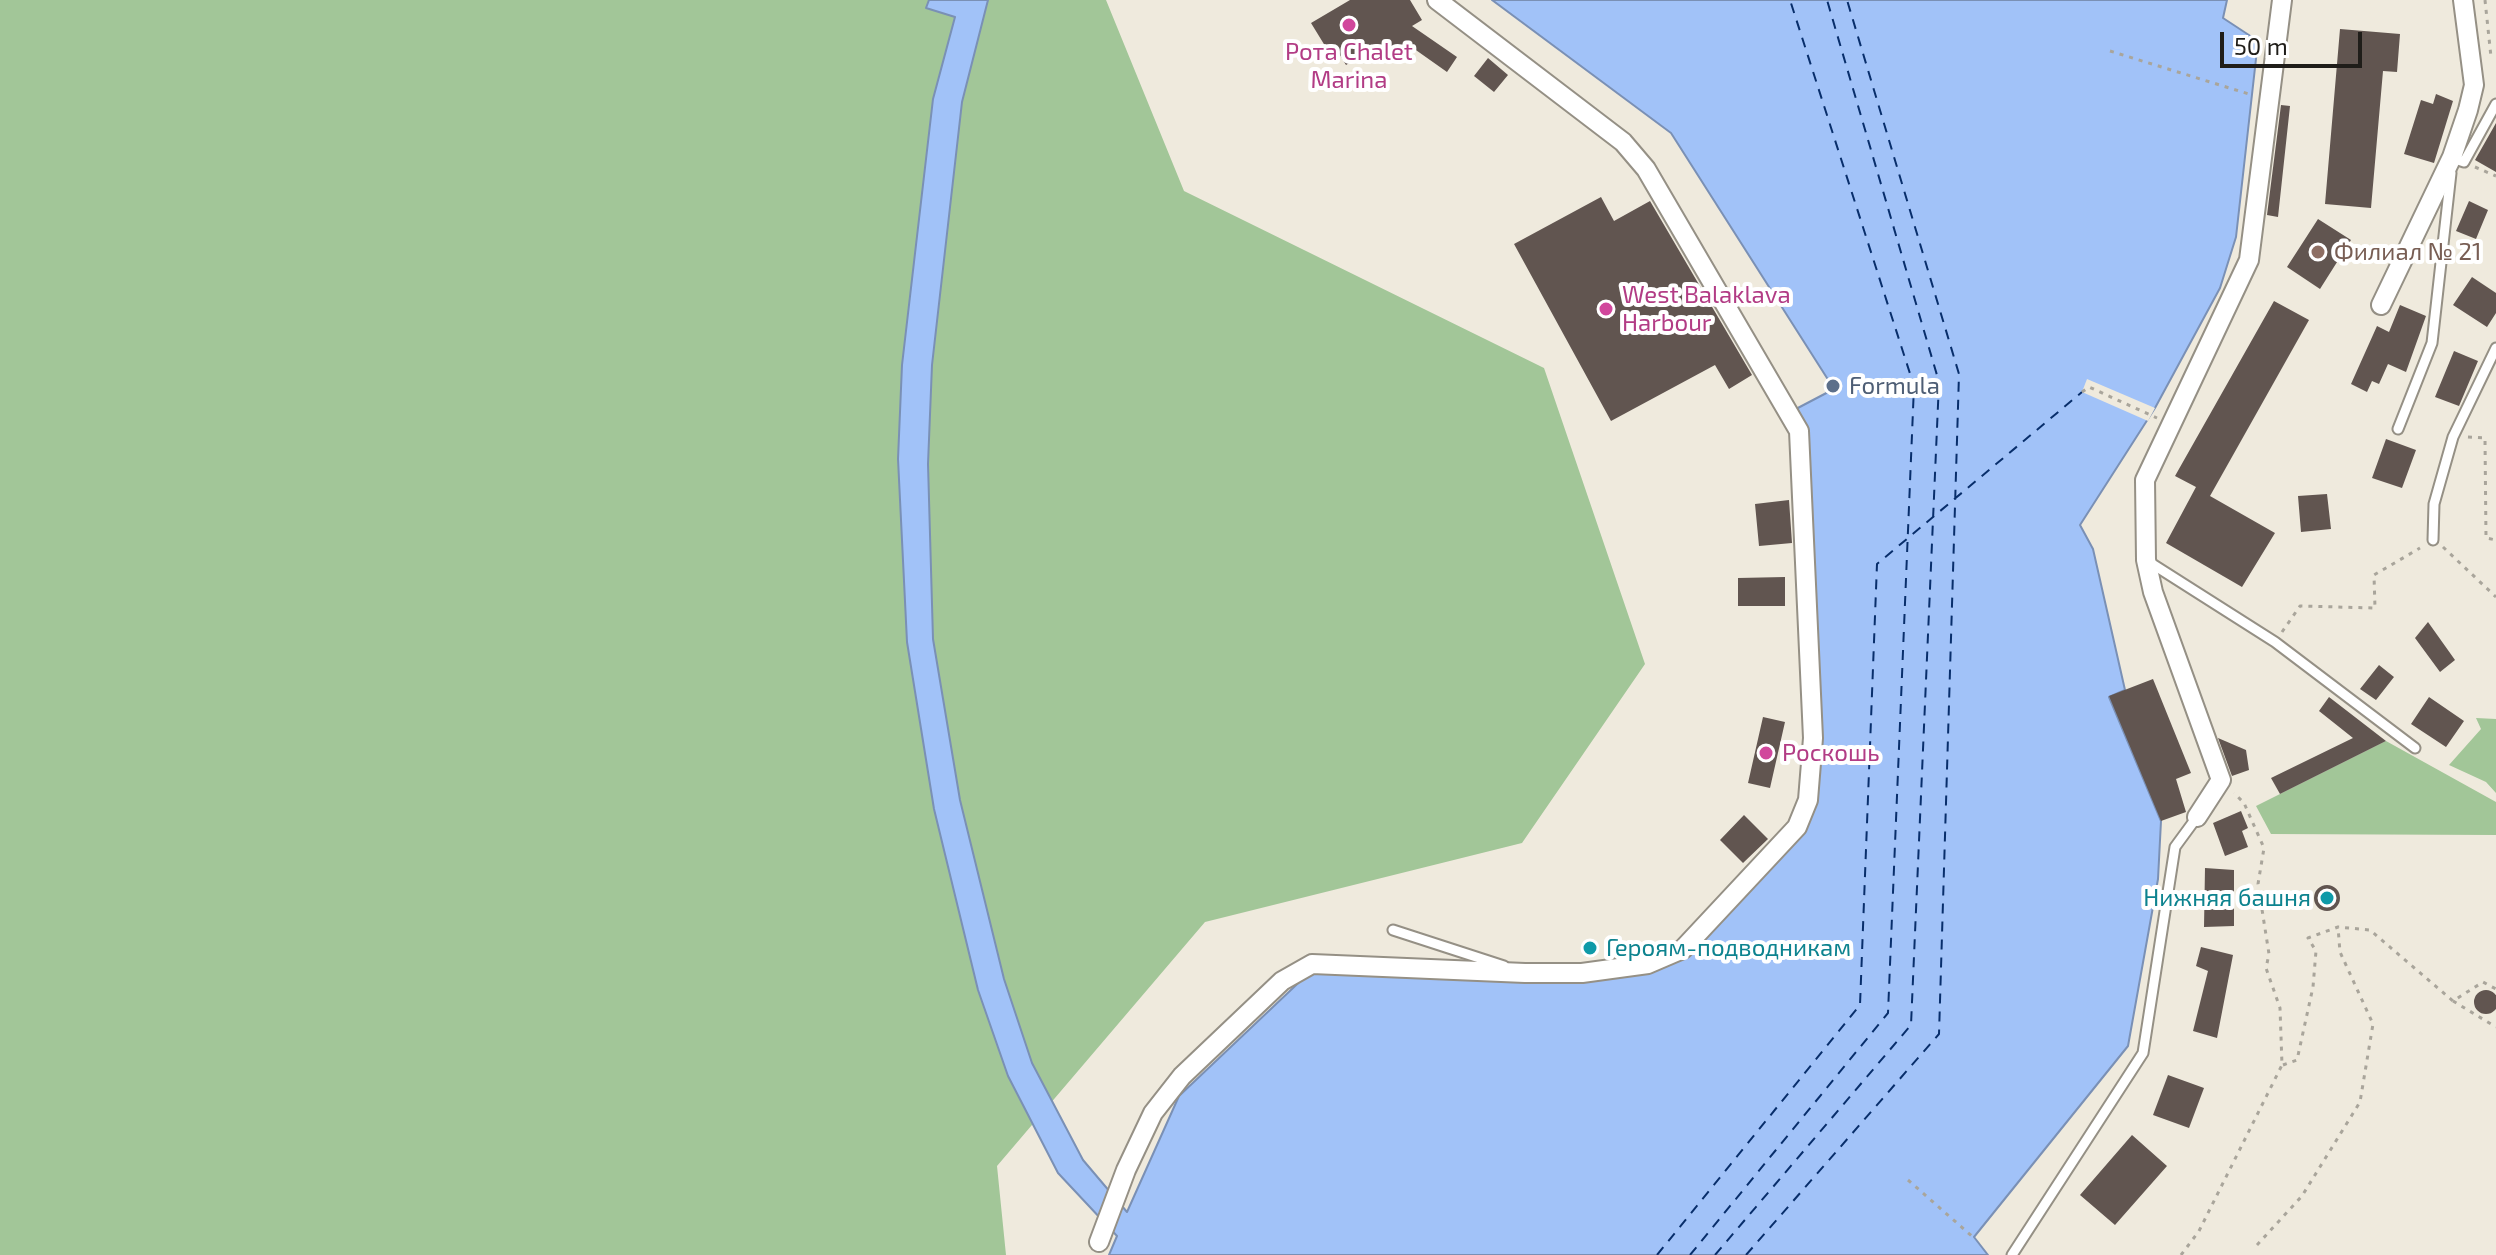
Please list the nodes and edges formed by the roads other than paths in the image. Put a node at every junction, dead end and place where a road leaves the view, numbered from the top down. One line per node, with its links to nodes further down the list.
1 (1437, 0): 14 (street)
2 (2282, 0): 10 (street)
3 (2463, 0): 5 (street)
4 (2496, 104): 5 (lane)
5 (2458, 160): 6 (street); 8 (lane)
6 (2381, 305)
7 (2496, 348): 9 (lane)
8 (2398, 429)
9 (2433, 540)
10 (2146, 560): 11 (lane); 12 (street)
11 (2415, 748)
12 (2197, 817): 16 (lane)
13 (1393, 930): 14 (lane)
14 (1525, 973): 15 (street)
15 (1099, 1242)
16 (2012, 1255)

